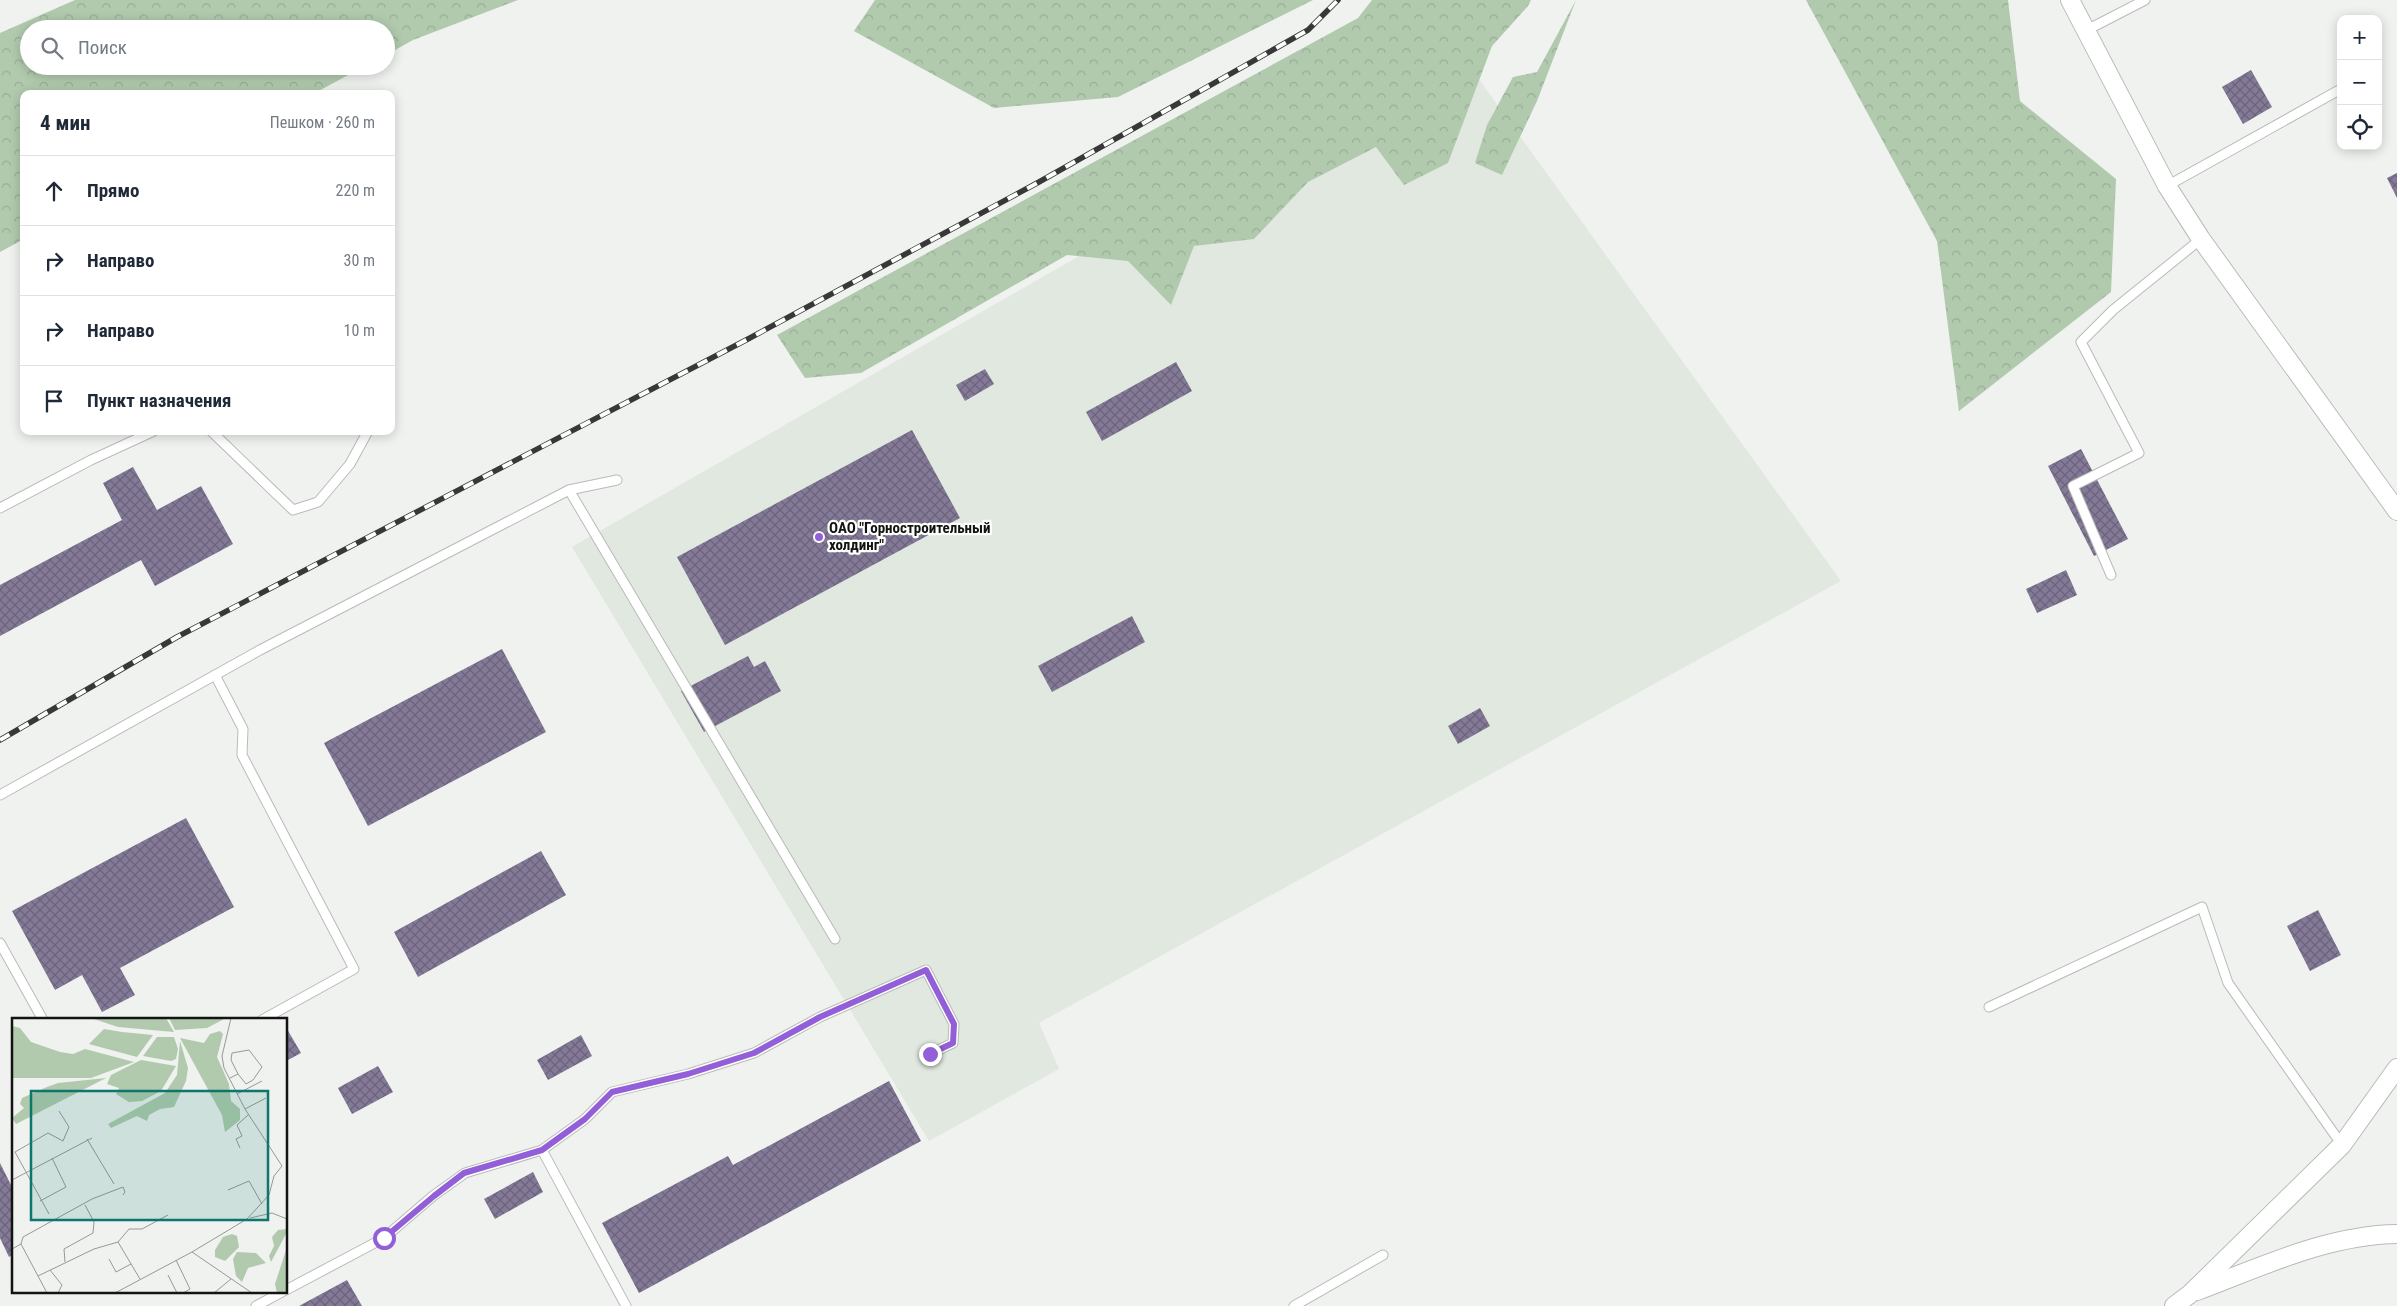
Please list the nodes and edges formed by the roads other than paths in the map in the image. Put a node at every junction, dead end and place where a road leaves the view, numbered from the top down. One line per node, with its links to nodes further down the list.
1 (2070, 0): 3 (street)
2 (2145, 0): 3 (lane)
3 (2085, 31): 5 (street)
4 (2337, 92): 5 (lane)
5 (2167, 186): 6 (street)
6 (2201, 239): 13 (street); 14 (lane)
7 (145, 435): 12 (lane)
8 (215, 435): 9 (lane)
9 (366, 435)
10 (617, 480): 11 (lane)
11 (569, 490): 15 (lane); 17 (lane)
12 (0, 508)
13 (2397, 511)
14 (2111, 575)
15 (215, 675): 16 (lane); 21 (lane)
16 (0, 795)
17 (835, 939)
18 (0, 943): 20 (lane)
19 (1989, 1007): 24 (lane)
20 (42, 1018)
21 (266, 1018)
22 (930, 1054): 25 (lane)
23 (2397, 1068): 24 (street)
24 (2342, 1145): 30 (street)
25 (542, 1150): 28 (lane); 32 (lane)
26 (2397, 1234): 30 (street)
27 (1383, 1255): 33 (lane)
28 (288, 1289)
29 (278, 1294): 31 (lane)
30 (2190, 1294): 34 (street)
31 (256, 1306)
32 (626, 1306)
33 (1294, 1306)
34 (2174, 1306)

